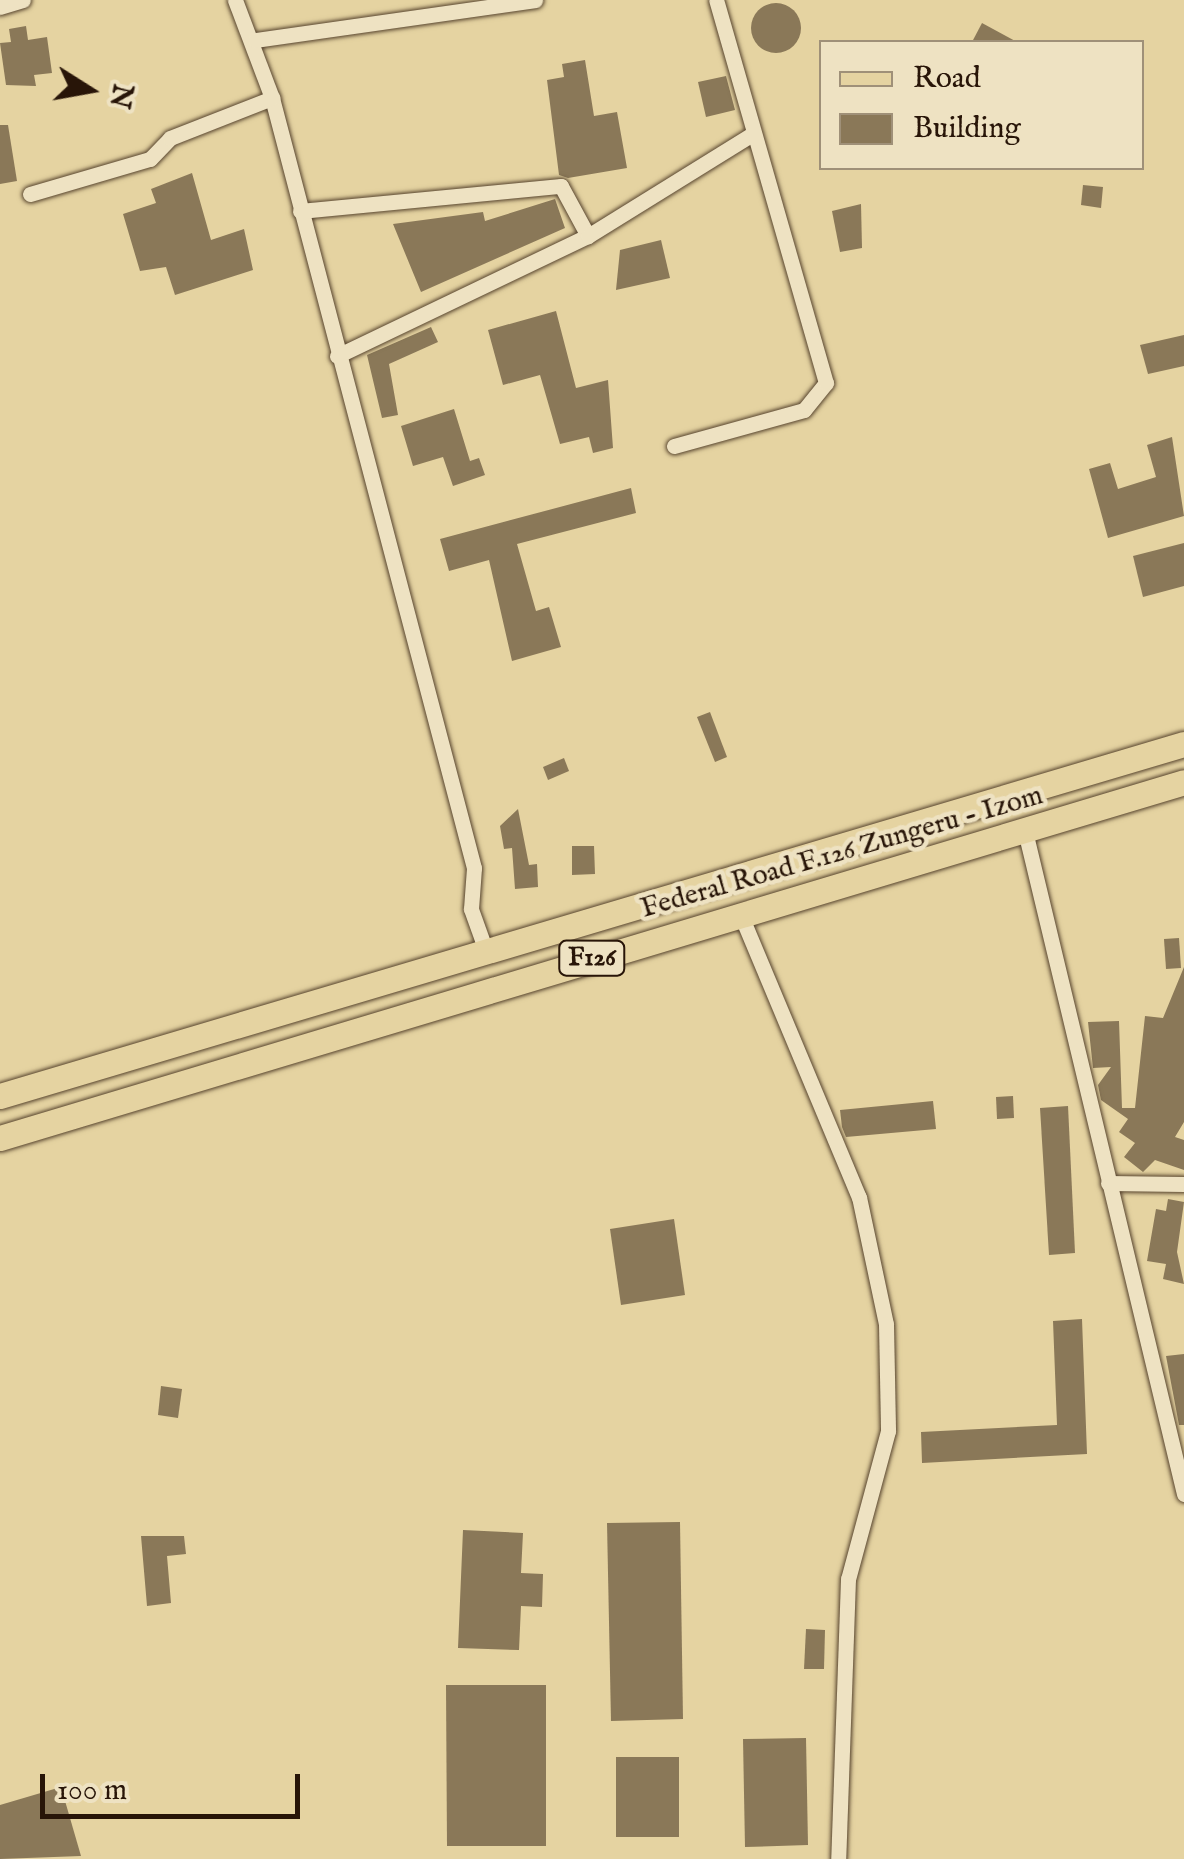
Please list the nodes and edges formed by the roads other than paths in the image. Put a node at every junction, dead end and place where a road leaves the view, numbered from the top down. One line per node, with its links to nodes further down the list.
1 (23, 0): 5 (street)
2 (235, 0): 6 (street)
3 (535, 0): 6 (street)
4 (716, 0): 8 (street)
5 (0, 7)
6 (255, 40): 7 (street)
7 (272, 98): 9 (street); 10 (street)
8 (750, 136): 11 (street); 13 (street)
9 (30, 194)
10 (300, 211): 11 (street); 12 (street)
11 (588, 236): 12 (street)
12 (336, 356): 18 (street)
13 (674, 446)
14 (1184, 744): 18 (main road, Federal Road F.126 Zungeru - Izom / F126)
15 (1184, 782): 16 (main road, Federal Road F.126 Zungeru - Izom / F126)
16 (1025, 831): 17 (main road, Federal Road F.126 Zungeru - Izom / F126); 23 (street)
17 (740, 913): 20 (main road, Federal Road F.126 Zungeru - Izom / F126); 26 (street)
18 (486, 951): 19 (main road, Federal Road F.126 Zungeru - Izom / F126)
19 (146, 1052): 20 (main road); 21 (main road, Federal Road F.126 Zungeru - Izom / F126)
20 (160, 1091): 22 (main road, Federal Road F.126 Zungeru - Izom / F126)
21 (0, 1096)
22 (0, 1138)
23 (1108, 1183): 24 (street); 25 (street)
24 (1184, 1184)
25 (1184, 1494)
26 (838, 1859)

